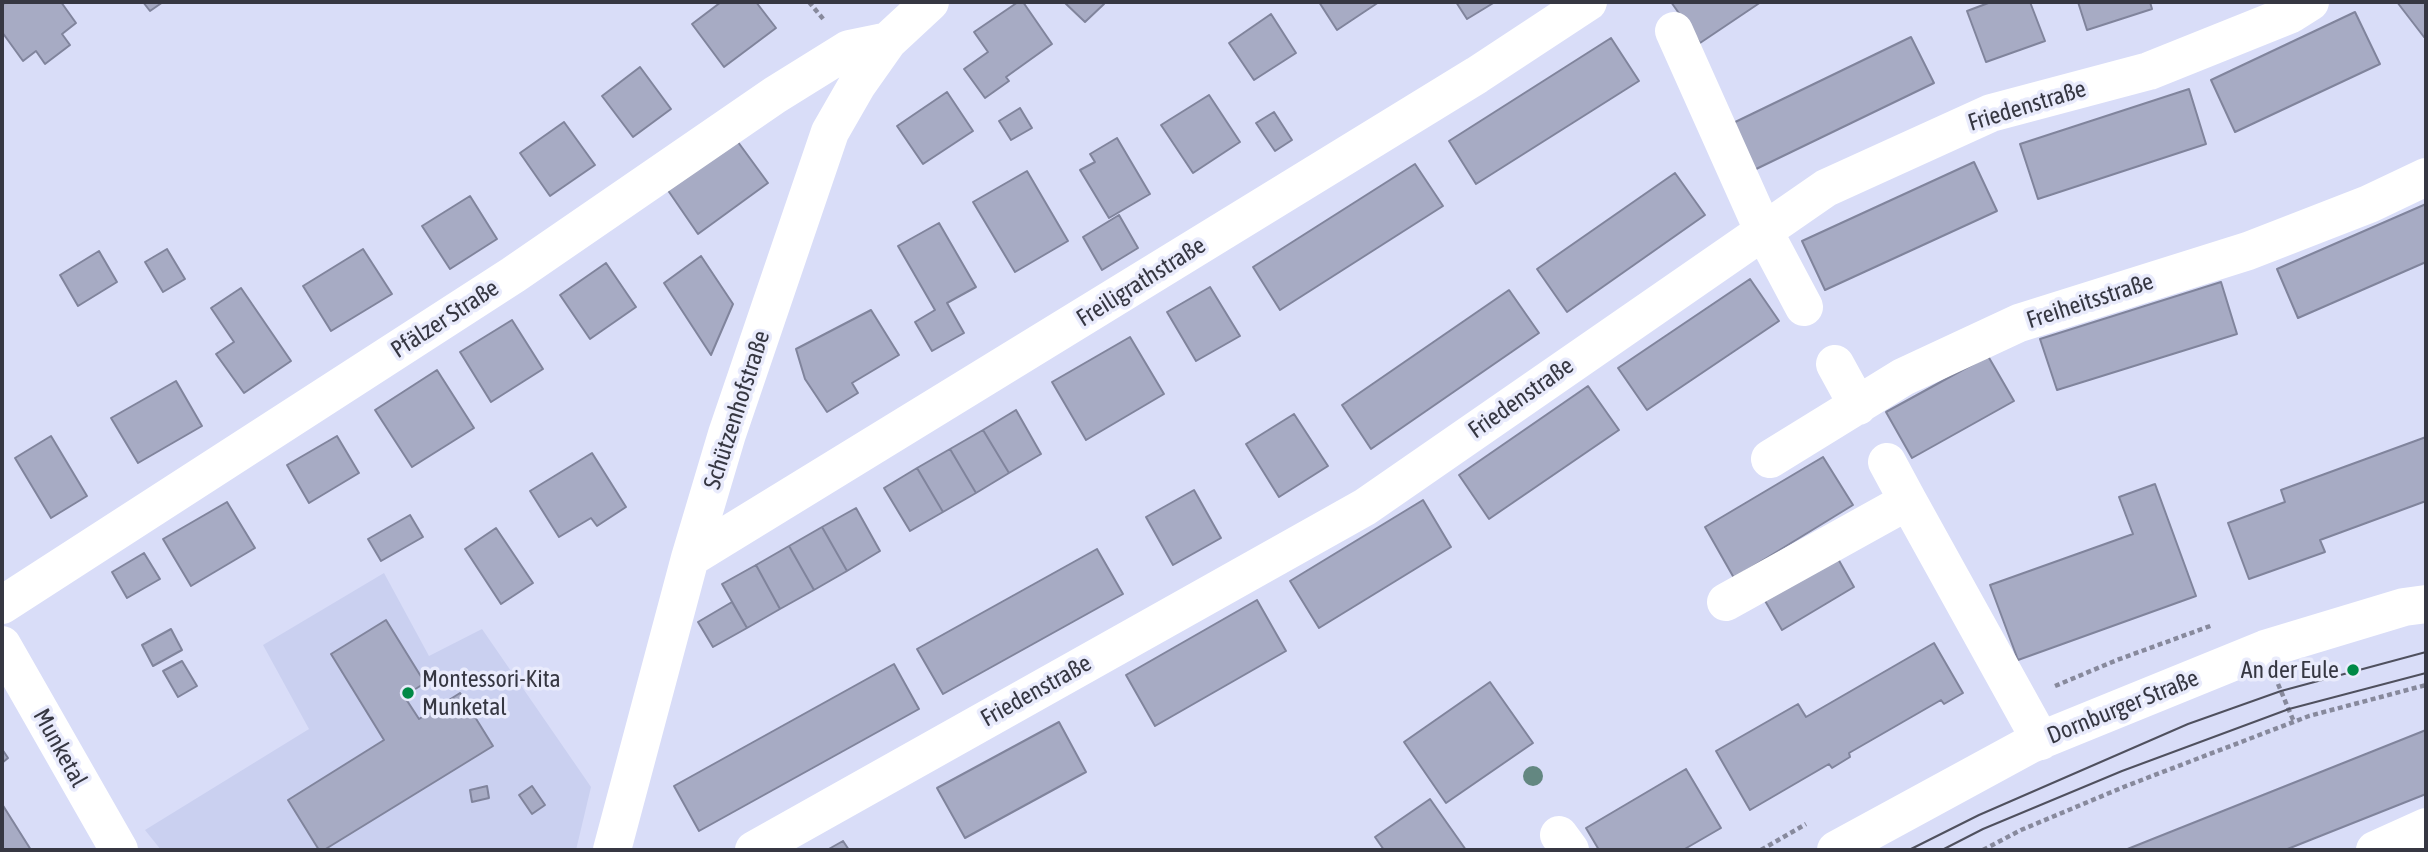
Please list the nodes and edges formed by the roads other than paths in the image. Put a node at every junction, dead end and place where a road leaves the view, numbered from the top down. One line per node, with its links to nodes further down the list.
1 (930, 2): 5 (street, Schützenhofstraße)
2 (1588, 2): 14 (street, Freiligrathstraße)
3 (2310, 2): 7 (street, Friedenstraße)
4 (1674, 31): 7 (street)
5 (888, 41): 14 (street, Schützenhofstraße); 17 (street, Pfälzer Straße)
6 (2426, 177): 10 (street, Freiheitsstraße)
7 (1763, 230): 8 (street); 23 (street, Friedenstraße)
8 (1804, 307)
9 (1835, 364): 10 (street)
10 (1857, 406): 11 (street, Freiheitsstraße)
11 (1770, 459)
12 (1887, 462): 13 (street)
13 (1908, 501): 15 (street); 19 (street)
14 (691, 558): 22 (street, Schützenhofstraße)
15 (1726, 602)
16 (2426, 604): 19 (street, Dornburger Straße)
17 (2, 605)
18 (2, 645): 21 (street, Munketal)
19 (2040, 741): 24 (street, Dornburger Straße)
20 (2421, 837): 25 (street)
21 (119, 850)
22 (612, 850)
23 (754, 850)
24 (1836, 850)
25 (2375, 850)

